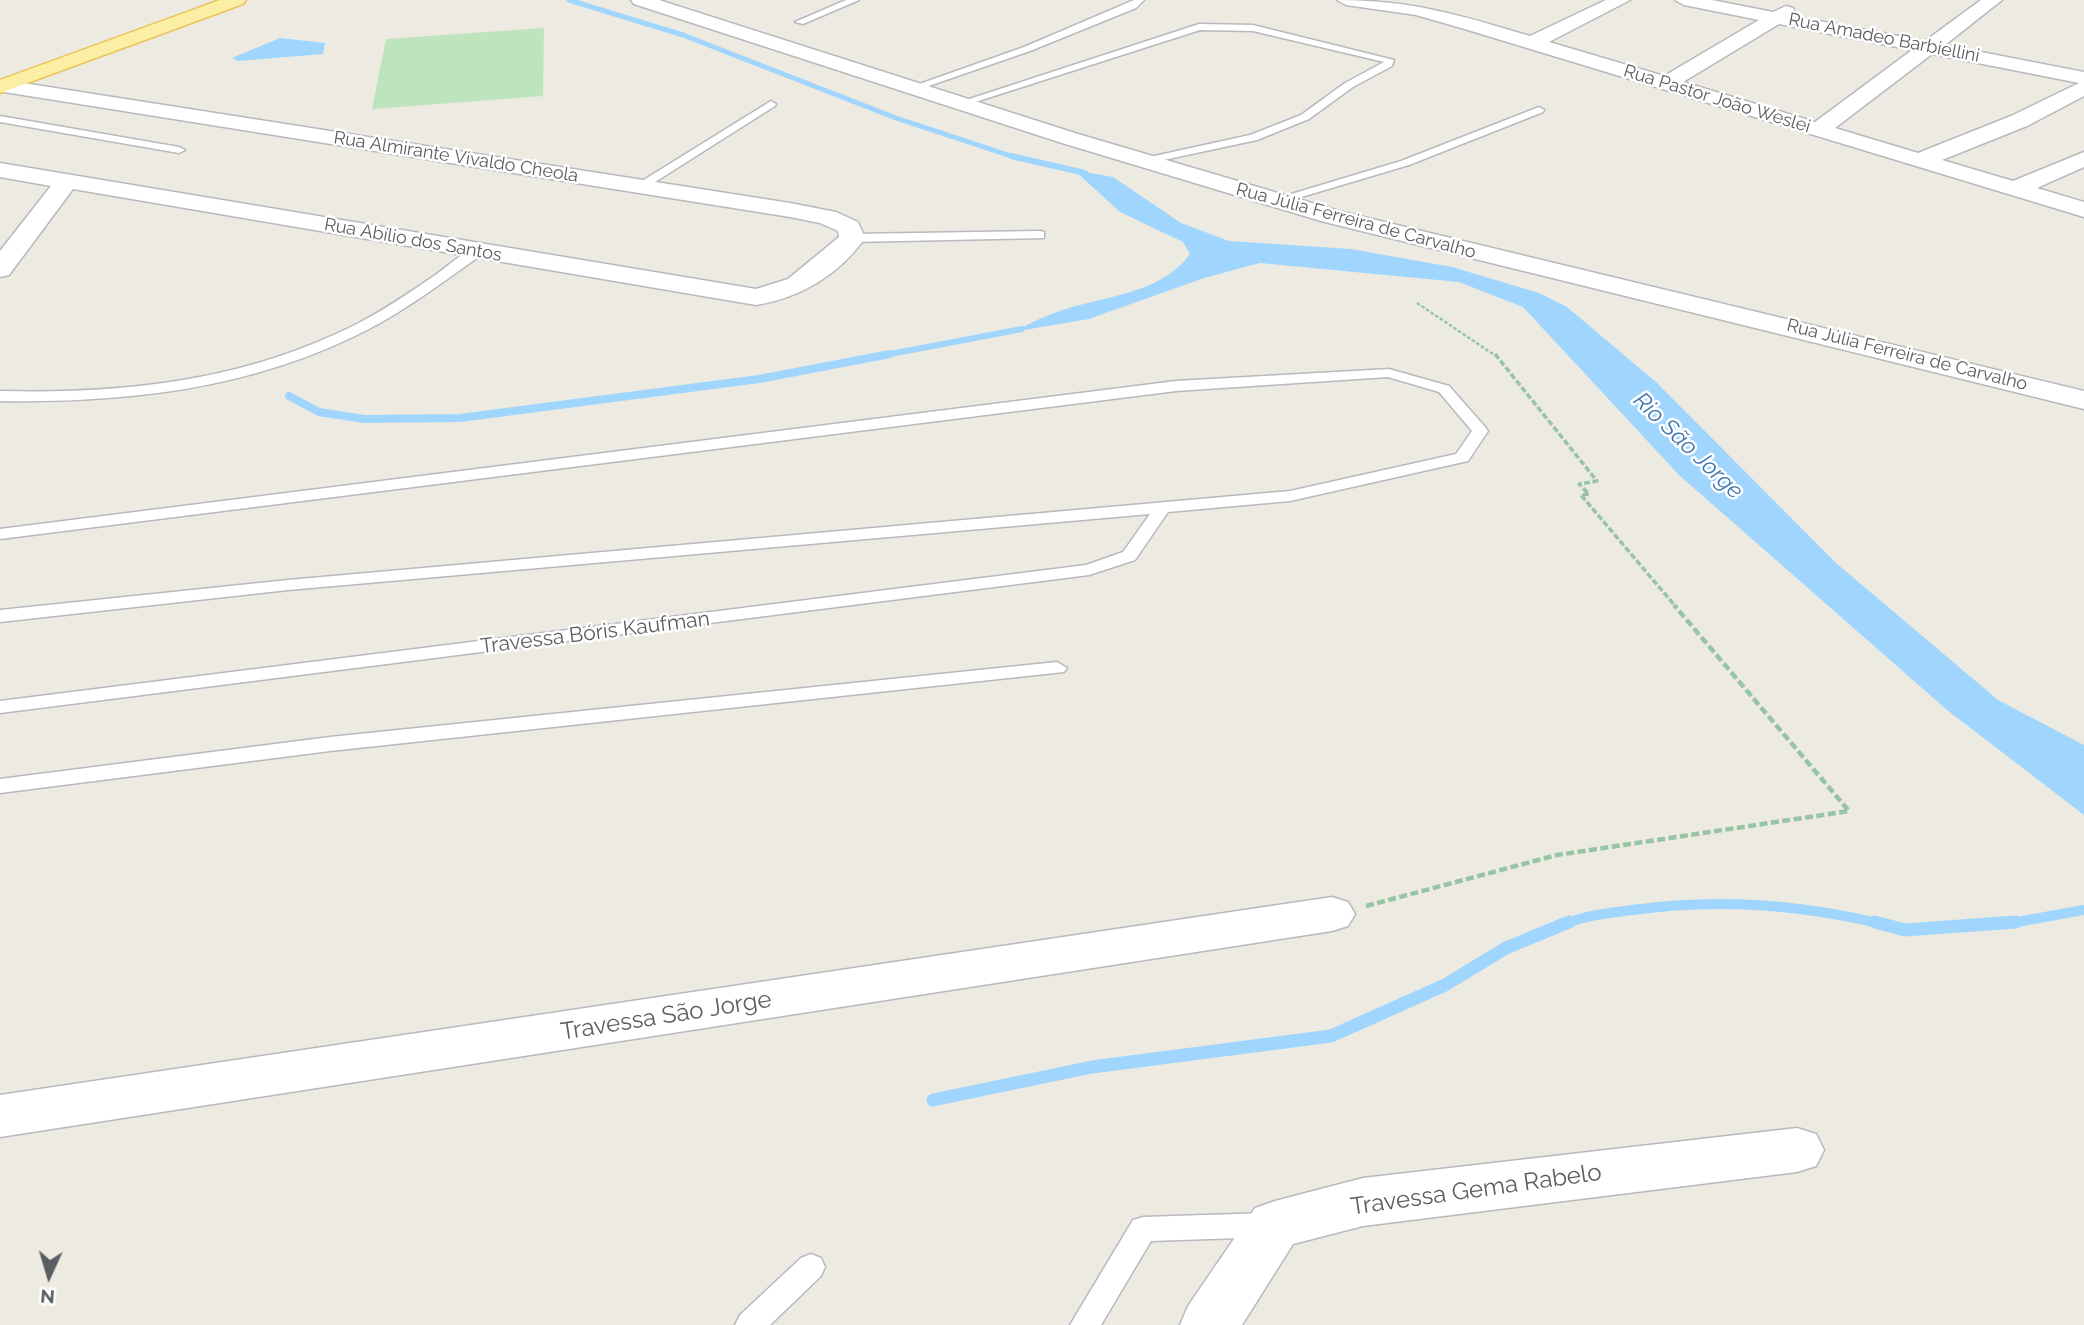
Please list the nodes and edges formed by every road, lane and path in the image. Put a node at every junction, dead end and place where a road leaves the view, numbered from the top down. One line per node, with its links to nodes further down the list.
1 (209, 0): 18 (main road)
2 (237, 0): 18 (main road)
3 (640, 0): 20 (street, Rua Júlia Ferreira de Carvalho)
4 (854, 0): 14 (lane)
5 (1139, 0): 20 (lane)
6 (1346, 0): 12 (street, Rua Pastor João Weslei)
7 (1438, 0): 12 (street)
8 (1621, 0): 15 (street)
9 (1684, 0): 13 (street, Rua Amadeo Barbiellini)
10 (1806, 0): 13 (street)
11 (1993, 0): 16 (street)
12 (1417, 10): 15 (street, Rua Pastor João Weslei)
13 (1777, 17): 16 (street, Rua Amadeo Barbiellini); 19 (street)
14 (800, 22)
15 (1531, 43): 19 (street, Rua Pastor João Weslei)
16 (1929, 47): 17 (street, Rua Amadeo Barbiellini); 26 (street)
17 (2084, 78)
18 (1, 83): 33 (street, Rua Almirante Vivaldo Cheola)
19 (1666, 84): 26 (street, Rua Pastor João Weslei)
20 (916, 87): 22 (street, Rua Júlia Ferreira de Carvalho)
21 (2084, 88): 29 (street)
22 (962, 103): 30 (street, Rua Júlia Ferreira de Carvalho); 30 (lane)
23 (771, 104): 33 (lane)
24 (1539, 110): 35 (lane)
25 (0, 119): 27 (lane)
26 (1819, 129): 29 (street, Rua Pastor João Weslei)
27 (179, 150)
28 (2084, 159): 34 (street)
29 (1920, 160): 34 (street, Rua Pastor João Weslei)
30 (1140, 162): 35 (street, Rua Júlia Ferreira de Carvalho)
31 (0, 170): 32 (street, Rua Abílio dos Santos)
32 (67, 181): 39 (street, Rua Abílio dos Santos); 40 (street)
33 (640, 186): 38 (street, Rua Almirante Vivaldo Cheola)
34 (2014, 189): 36 (street, Rua Pastor João Weslei)
35 (1274, 201): 43 (street, Rua Júlia Ferreira de Carvalho)
36 (2084, 209)
37 (1040, 235): 38 (lane)
38 (852, 239): 39 (street, Rua Abílio dos Santos)
39 (478, 251): 42 (lane)
40 (0, 269)
41 (1417, 303): 50 (path)
42 (0, 396)
43 (2084, 400)
44 (1163, 507): 45 (lane); 46 (lane); 48 (lane, Travessa Bóris Kaufman)
45 (0, 534)
46 (0, 616)
47 (1057, 668): 49 (lane)
48 (0, 707)
49 (0, 786)
50 (1332, 914): 51 (street, Travessa São Jorge)
51 (0, 1116)
52 (1797, 1150): 53 (street, Travessa Gema Rabelo)
53 (1275, 1225): 56 (lane); 57 (street)
54 (811, 1267): 55 (lane)
55 (750, 1325)
56 (1085, 1325)
57 (1209, 1325)

